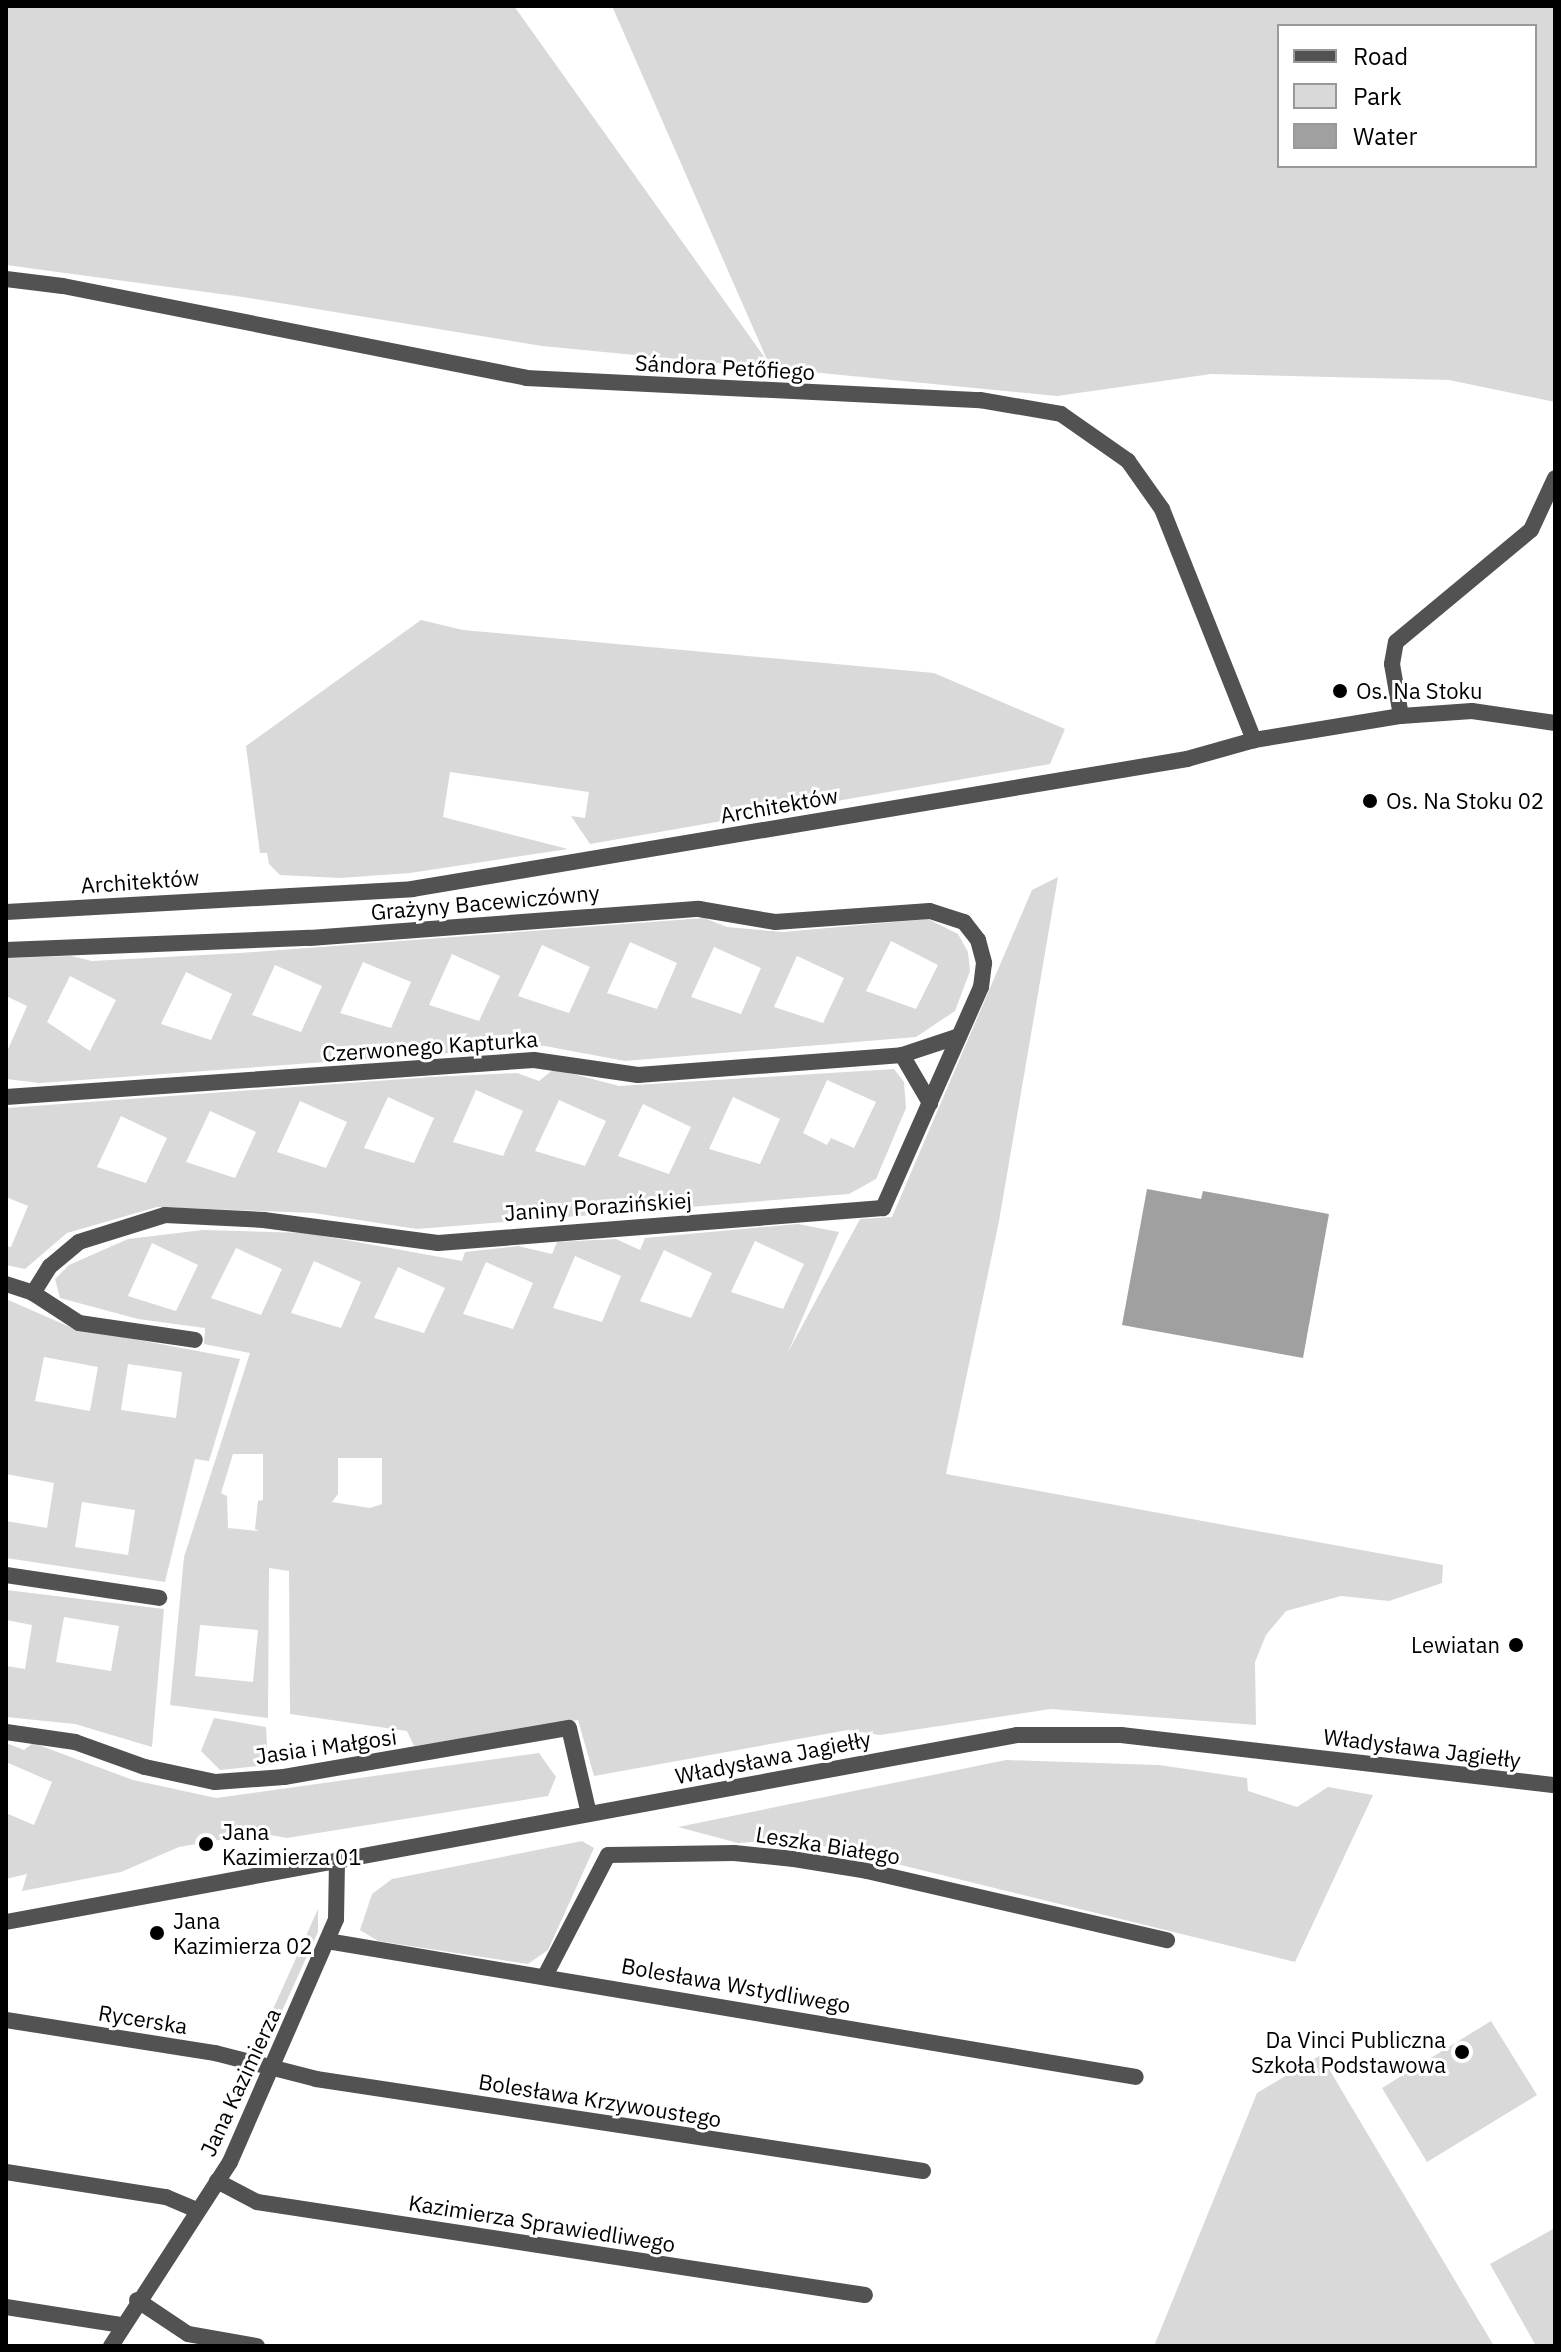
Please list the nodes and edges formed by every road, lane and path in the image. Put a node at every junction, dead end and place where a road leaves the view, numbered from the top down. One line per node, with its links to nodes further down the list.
1 (6, 279): 5 (street, Sándora Petőfiego)
2 (1555, 478): 3 (street)
3 (1401, 716): 4 (street, Architektów); 5 (street, Architektów)
4 (1555, 723)
5 (1254, 740): 6 (street, Architektów)
6 (6, 912)
7 (964, 922): 8 (street, Grażyny Bacewiczówny); 9 (street, Janiny Porazińskiej)
8 (6, 950)
9 (959, 1036): 10 (street, Czerwonego Kapturka); 12 (street, Janiny Porazińskiej)
10 (902, 1055): 11 (street, Czerwonego Kapturka); 12 (street)
11 (6, 1097)
12 (930, 1103): 14 (street, Janiny Porazińskiej)
13 (6, 1284): 14 (street)
14 (33, 1293): 15 (street)
15 (195, 1340)
16 (6, 1575): 17 (street)
17 (159, 1598)
18 (6, 1732): 20 (street, Jasia i Małgosi)
19 (1555, 1785): 20 (street, Władysława Jagiełły)
20 (589, 1814): 21 (street, Władysława Jagiełły)
21 (337, 1860): 22 (street, Władysława Jagiełły); 24 (street, Jana Kazimierza)
22 (6, 1922)
23 (1167, 1940): 25 (street, Leszka Białego)
24 (327, 1941): 25 (street, Bolesława Wstydliwego); 27 (street, Jana Kazimierza)
25 (546, 1974): 28 (street, Bolesława Wstydliwego)
26 (6, 2020): 27 (street, Rycerska)
27 (271, 2068): 29 (street, Bolesława Krzywoustego); 31 (street, Jana Kazimierza)
28 (1136, 2077)
29 (923, 2171)
30 (6, 2172): 32 (street)
31 (217, 2181): 32 (street, Jana Kazimierza); 33 (street, Kazimierza Sprawiedliwego)
32 (196, 2210): 34 (street, Jana Kazimierza)
33 (865, 2295)
34 (137, 2300): 36 (street, Jana Kazimierza); 38 (street)
35 (6, 2307): 36 (street)
36 (121, 2325): 37 (street, Jana Kazimierza)
37 (111, 2346)
38 (257, 2346)

